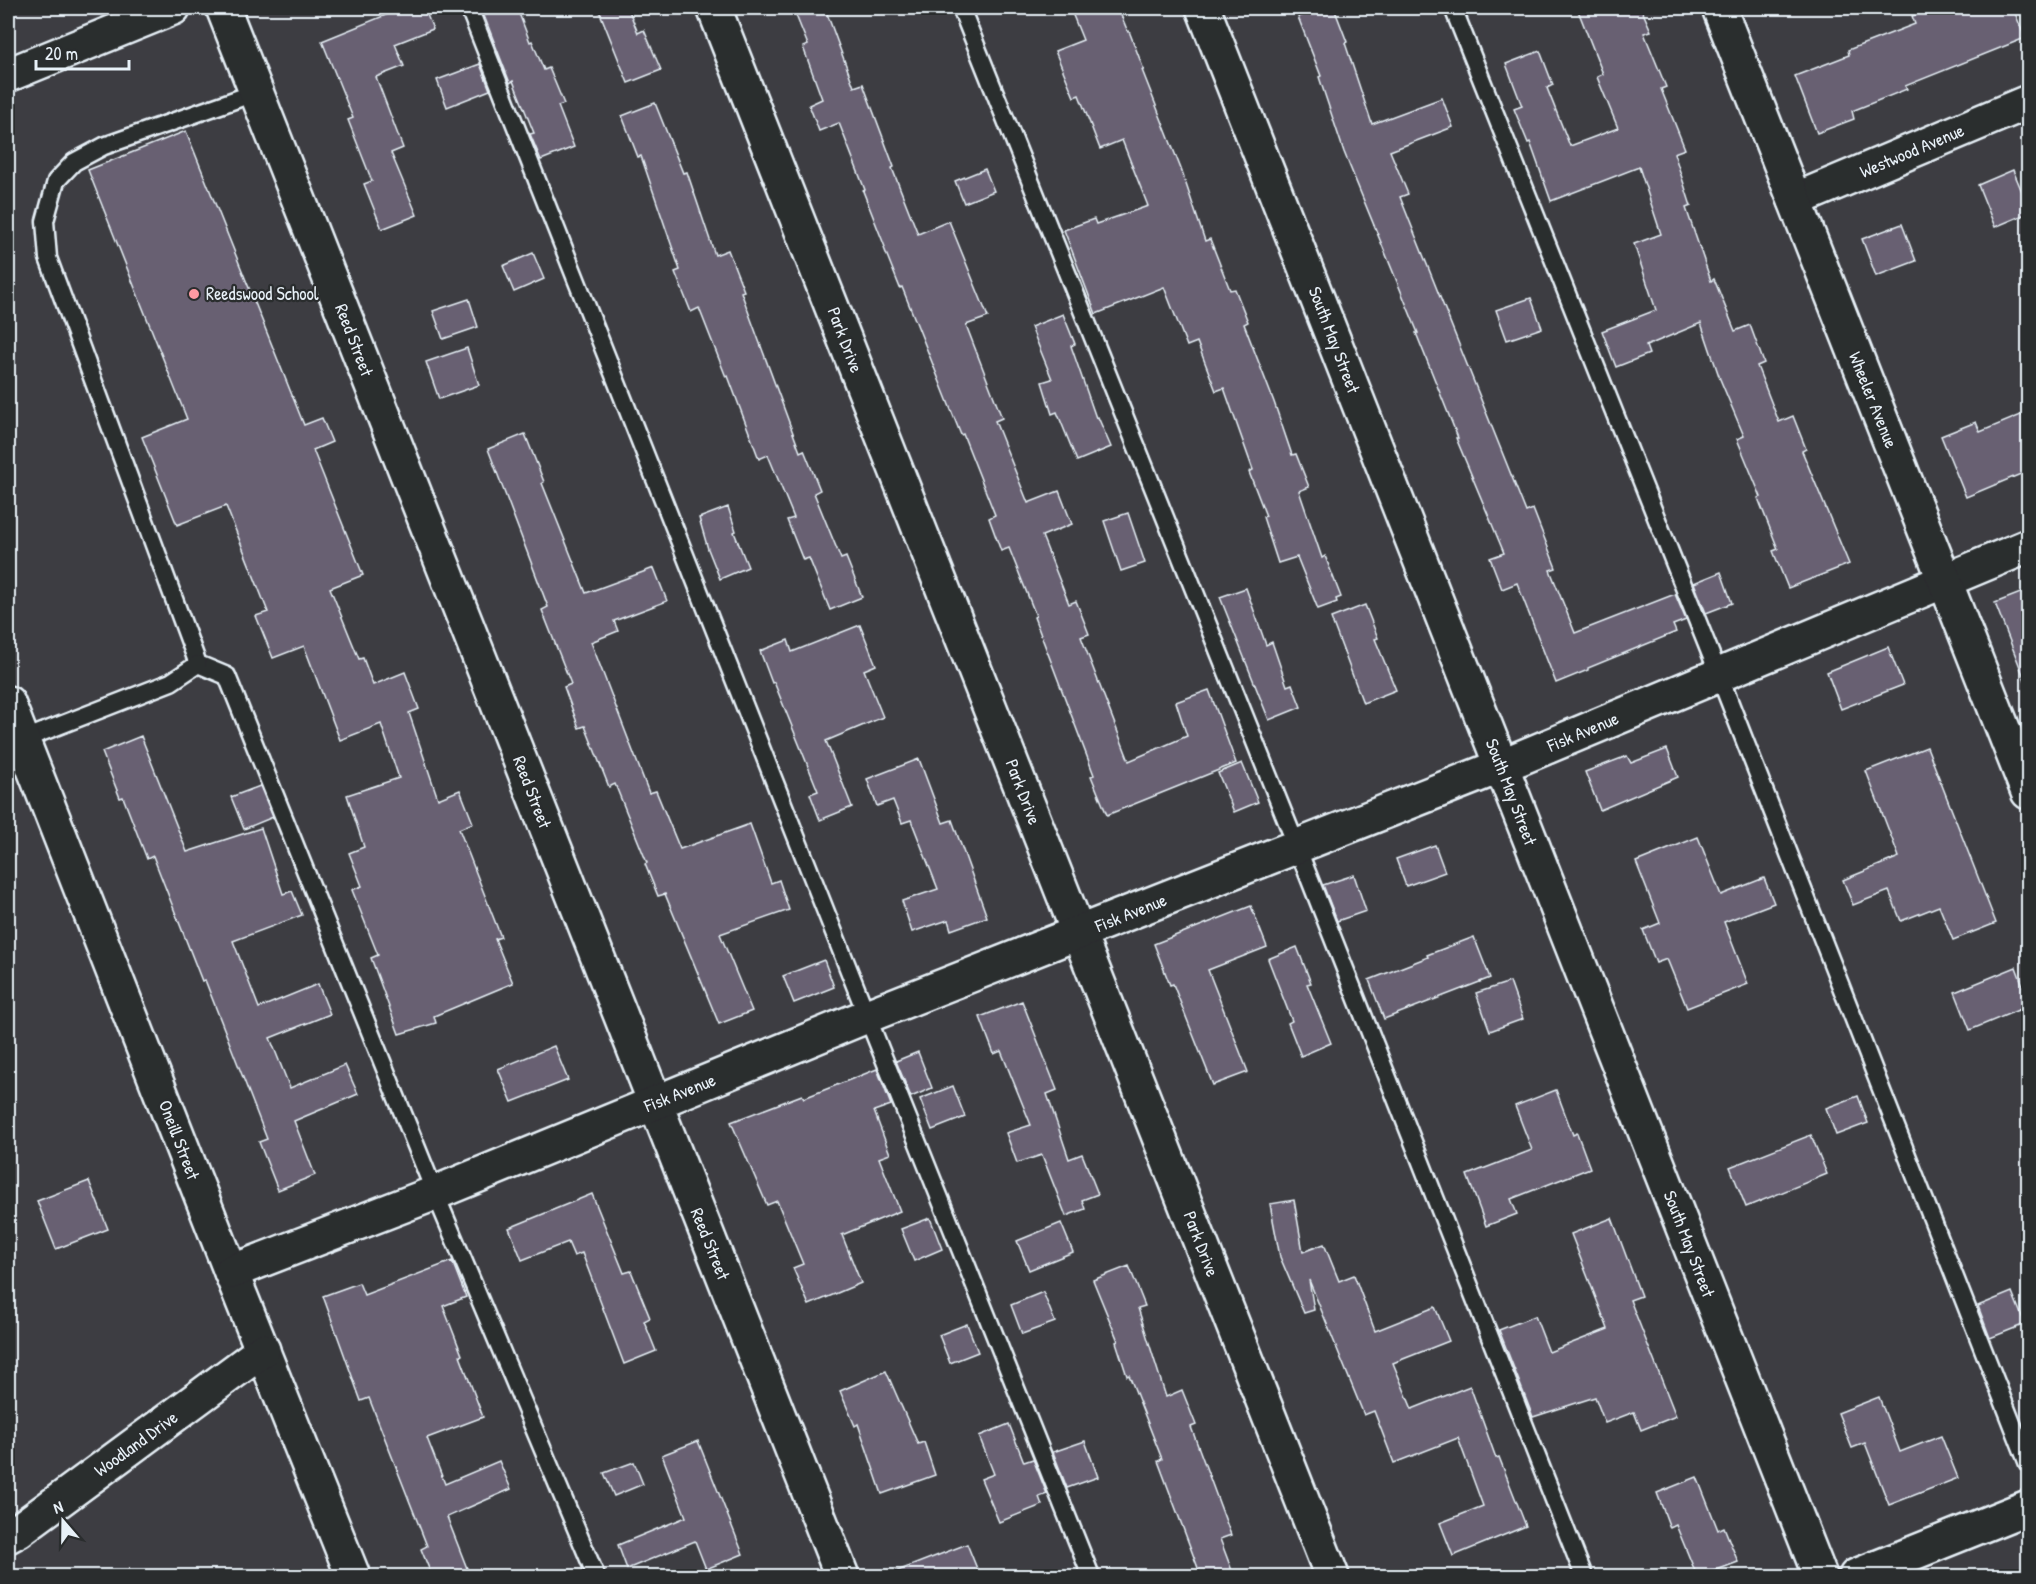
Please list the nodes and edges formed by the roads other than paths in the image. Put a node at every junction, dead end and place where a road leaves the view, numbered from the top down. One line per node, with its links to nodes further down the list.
1 (173, 8): 9 (street)
2 (223, 8): 10 (street, Reed Street)
3 (469, 8): 23 (lane)
4 (714, 8): 22 (street, Park Drive)
5 (961, 8): 21 (lane)
6 (1203, 8): 19 (street, South May Street)
7 (1453, 8): 16 (lane)
8 (1719, 8): 12 (street, Wheeler Avenue)
9 (8, 75)
10 (257, 92): 15 (lane); 24 (street, Reed Street)
11 (2028, 102): 12 (street, Westwood Avenue)
12 (1795, 200): 14 (street, Wheeler Avenue)
13 (2028, 546): 14 (street, Fisk Avenue)
14 (1945, 580): 16 (street, Fisk Avenue); 20 (street, Wheeler Avenue)
15 (198, 664): 18 (lane); 25 (lane)
16 (1719, 675): 19 (street, Fisk Avenue); 28 (lane)
17 (8, 703): 18 (street, Oneill Street)
18 (22, 740): 26 (street, Oneill Street)
19 (1501, 766): 21 (street, Fisk Avenue); 37 (street, South May Street)
20 (2028, 792)
21 (1297, 847): 22 (street, Fisk Avenue); 36 (lane)
22 (1079, 934): 23 (street, Fisk Avenue); 35 (street, Park Drive)
23 (867, 1016): 24 (street, Fisk Avenue); 34 (lane)
24 (654, 1103): 25 (street, Fisk Avenue); 33 (street, Reed Street)
25 (435, 1193): 26 (street, Fisk Avenue); 32 (lane)
26 (231, 1272): 27 (street, Oneill Street)
27 (263, 1350): 30 (street, Woodland Drive); 31 (street, Oneill Street)
28 (2028, 1464)
29 (2028, 1507): 38 (street)
30 (8, 1536)
31 (353, 1576)
32 (596, 1576)
33 (842, 1576)
34 (1091, 1576)
35 (1332, 1576)
36 (1584, 1576)
37 (1820, 1576)
38 (1856, 1576)

